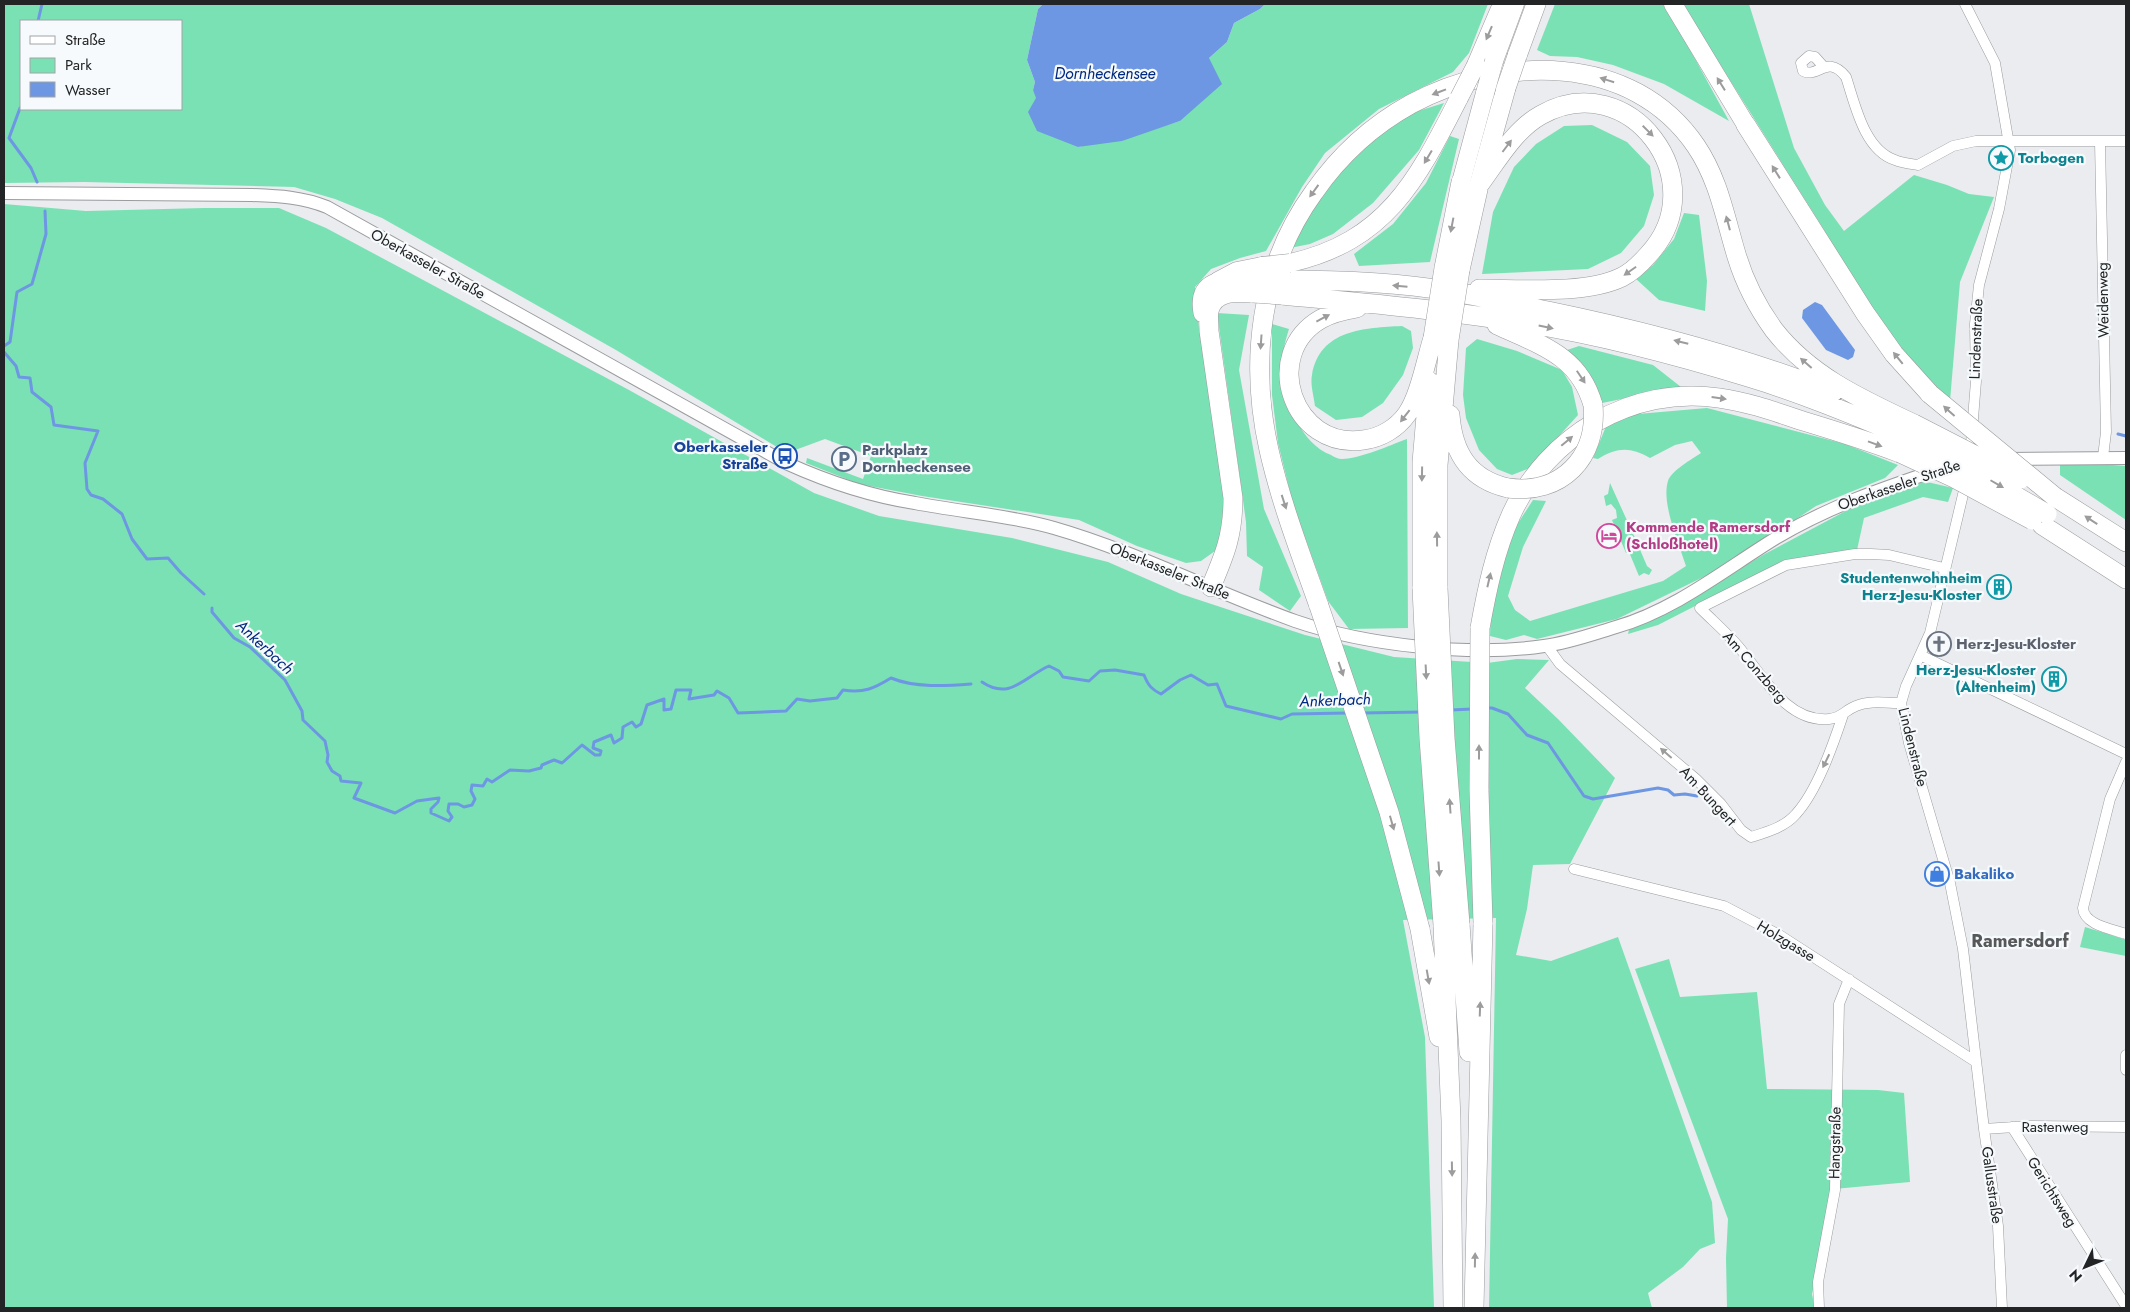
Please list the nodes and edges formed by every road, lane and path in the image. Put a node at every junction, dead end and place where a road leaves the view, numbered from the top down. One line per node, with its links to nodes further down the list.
1 (1506, 4): 14 (highway, one-way to 14, bridge)
2 (1515, 4): 11 (highway, bridge)
3 (1536, 4): 11 (highway, bridge)
4 (1672, 4): 7 (highway, one-way to 4)
5 (1965, 4): 9 (street, Lindenstraße)
6 (1823, 66): 9 (street)
7 (1746, 125): 26 (highway, one-way to 7, bridge)
8 (2126, 141): 10 (street)
9 (2008, 142): 10 (street); 25 (street, Lindenstraße)
10 (2100, 142): 23 (street, Weidenweg)
11 (1470, 184): 15 (highway, one-way to 15); 19 (highway, bridge)
12 (4, 193): 32 (street, Oberkasseler Straße)
13 (1258, 279): 14 (highway, bridge); 18 (highway); 18 (highway)
14 (1286, 279): 15 (highway, one-way to 14); 16 (highway)
15 (1448, 291): 21 (highway, one-way to 15)
16 (1378, 304): 17 (highway); 19 (highway, one-way to 16)
17 (1480, 317): 20 (highway, one-way to 20, bridge); 22 (highway, one-way to 22)
18 (1209, 332): 32 (highway)
19 (1441, 339): 20 (highway); 33 (highway, one-way to 33)
20 (1446, 367): 33 (highway, one-way to 20)
21 (1877, 406): 22 (highway); 47 (highway, one-way to 47, bridge)
22 (1907, 438): 26 (highway, bridge); 27 (highway, one-way to 27, bridge); 51 (highway, one-way to 22, bridge)
23 (2103, 457): 24 (street, Oberkasseler Straße); 25 (street, Oberkasseler Straße)
24 (2126, 458)
25 (1970, 460): 29 (street, Lindenstraße); 34 (street, Oberkasseler Straße)
26 (2055, 497): 28 (highway, one-way to 26)
27 (2044, 520): 30 (highway); 31 (highway)
28 (2126, 542)
29 (1944, 568): 35 (street, Lindenstraße); 37 (street, Am Conzberg)
30 (2126, 570)
31 (2126, 579)
32 (1211, 587): 34 (street, Oberkasseler Straße)
33 (1430, 588): 41 (highway, bridge)
34 (1547, 646): 37 (street, Am Bungert, one-way to 34)
35 (1920, 655): 36 (street, Lindenstraße); 38 (street)
36 (1901, 703): 37 (street, Am Conzberg); 45 (street, Lindenstraße)
37 (1844, 715)
38 (2126, 754)
39 (2126, 762): 42 (street)
40 (1574, 870): 43 (street, Holzgasse)
41 (1451, 925): 47 (highway); 51 (highway)
42 (2126, 934)
43 (1849, 979): 45 (street, Holzgasse); 55 (street, Hangstraße)
44 (2126, 1055): 46 (street)
45 (1976, 1062): 50 (street, Gallusstraße)
46 (2126, 1070)
47 (1451, 1120): 53 (highway, one-way to 53)
48 (2012, 1127): 49 (street, Rastenweg); 50 (street, Rastenweg); 52 (street, Gerichtsweg)
49 (2126, 1127)
50 (1984, 1129): 56 (street, Gallusstraße)
51 (1476, 1162): 54 (highway, one-way to 51)
52 (2126, 1306)
53 (1453, 1308)
54 (1474, 1308)
55 (1819, 1308)
56 (2002, 1308)

